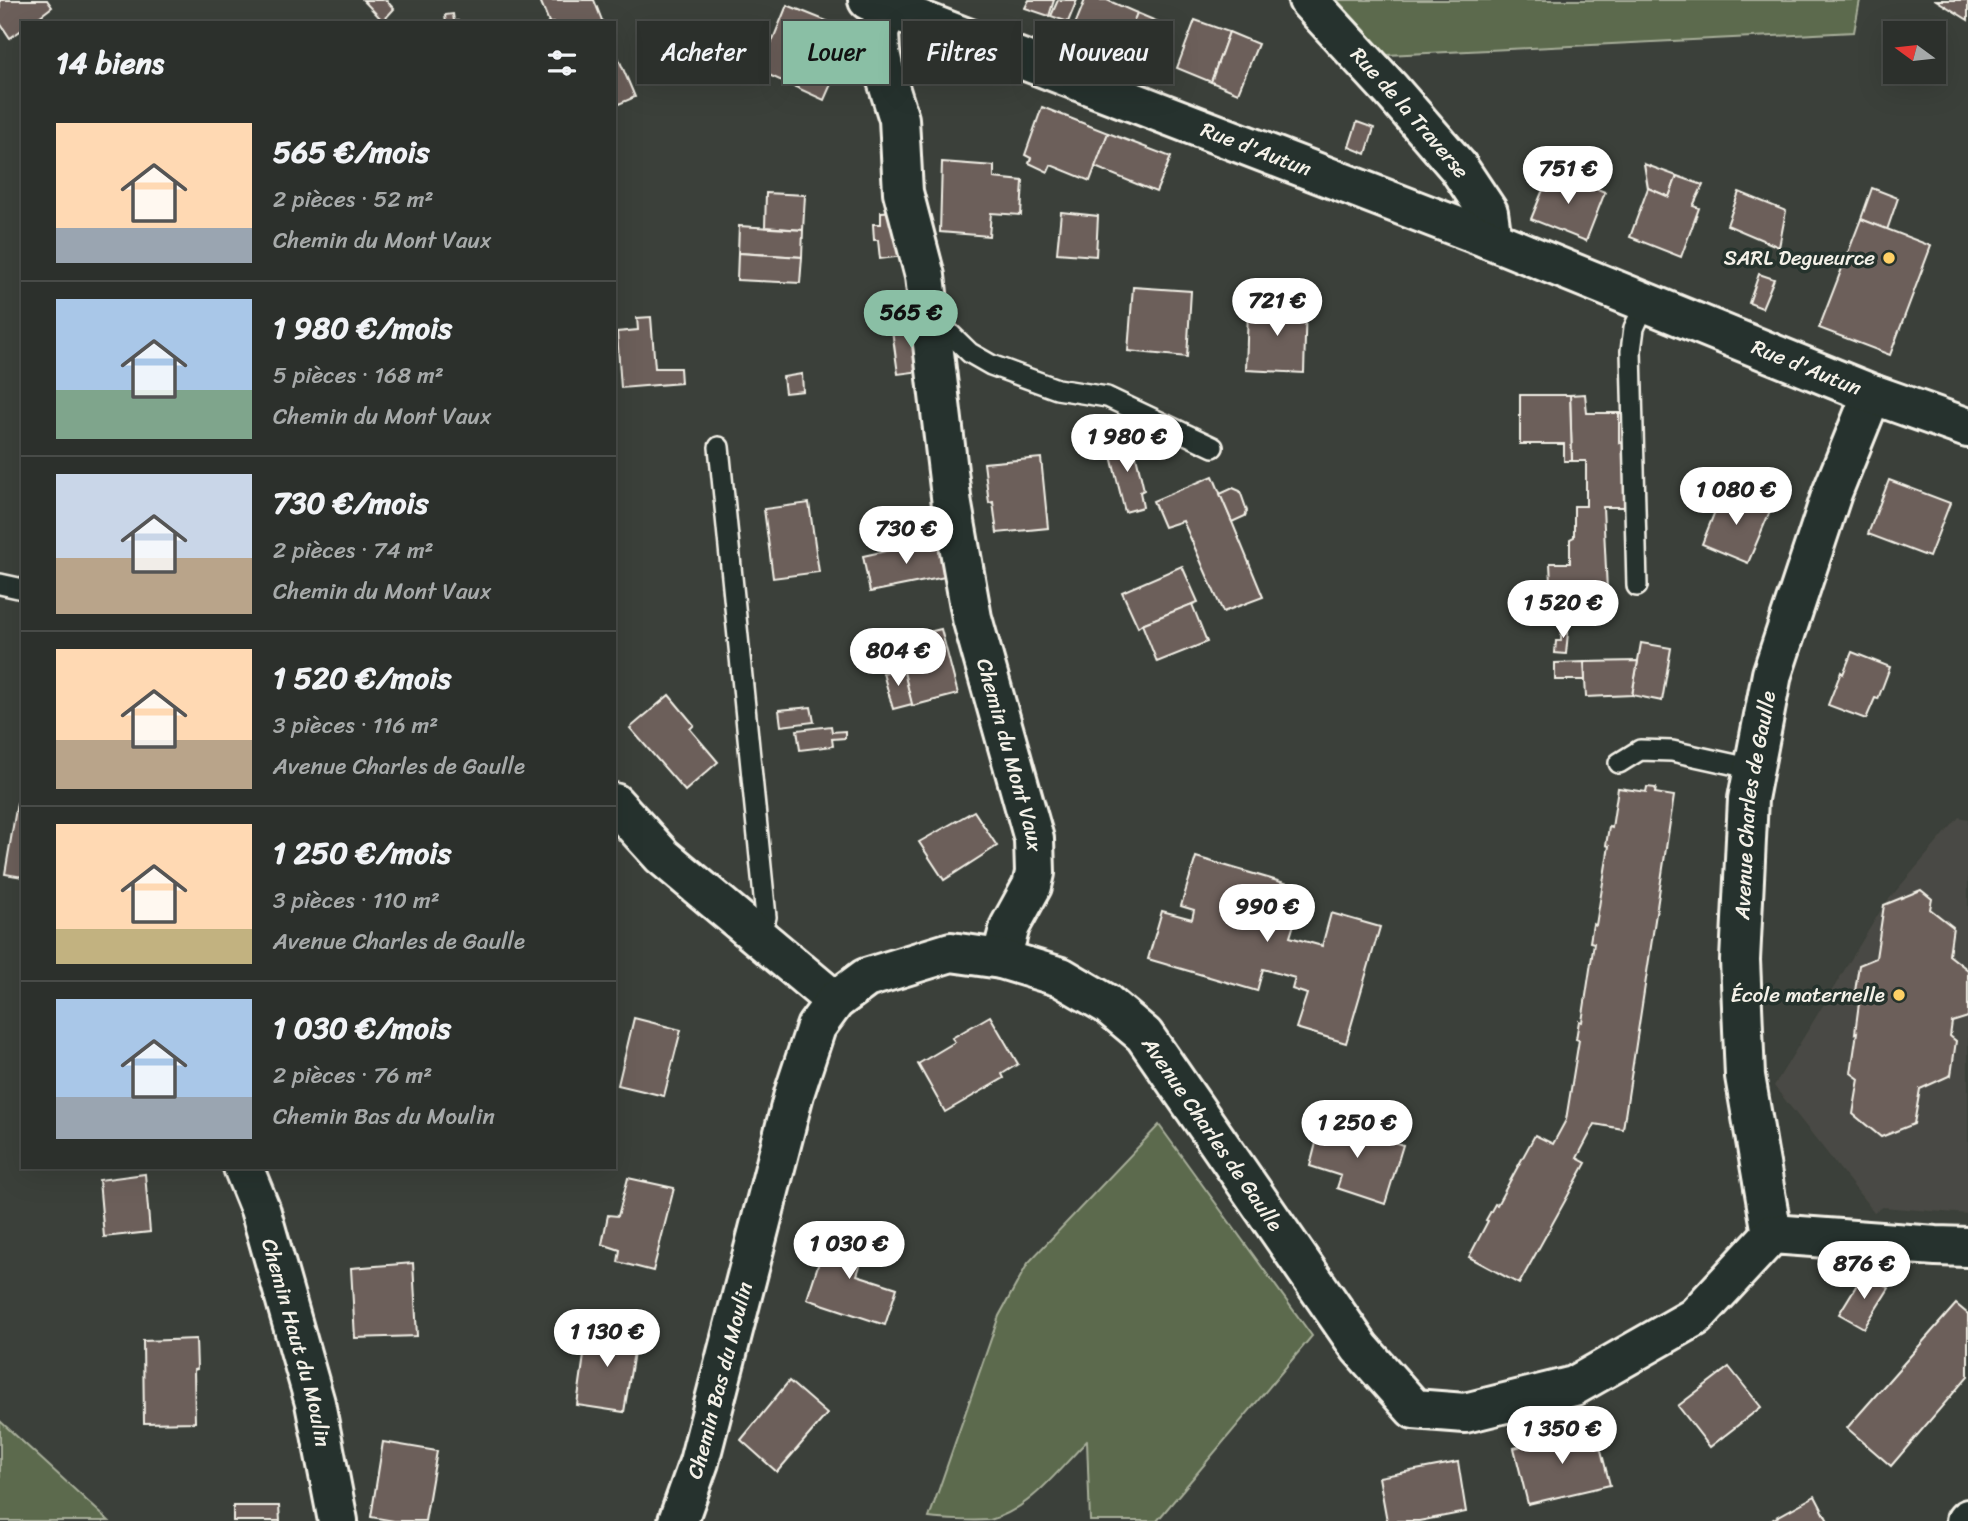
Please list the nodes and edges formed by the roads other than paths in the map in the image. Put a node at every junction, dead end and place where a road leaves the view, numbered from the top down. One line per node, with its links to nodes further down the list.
1 (1308, 0): 3 (street, Rue de la Traverse)
2 (878, 4): 3 (street, Rue d'Autun); 5 (street, Chemin du Mont Vaux)
3 (1487, 238): 4 (street, Rue d'Autun)
4 (1645, 304): 6 (street, Rue d'Autun); 11 (lane)
5 (929, 312): 9 (lane); 17 (street, Chemin du Mont Vaux)
6 (1872, 394): 7 (street, Rue d'Autun); 14 (street, Avenue Charles de Gaulle)
7 (1968, 428)
8 (719, 447): 16 (lane)
9 (1213, 447)
10 (0, 584): 12 (lane)
11 (1637, 586)
12 (21, 589)
13 (1619, 763): 14 (lane)
14 (1754, 769): 20 (street, Avenue Charles de Gaulle)
15 (616, 805): 16 (street)
16 (758, 937): 18 (street)
17 (1001, 959): 18 (street, Avenue Charles de Gaulle); 20 (street, Avenue Charles de Gaulle)
18 (835, 1001): 23 (street, Chemin Bas du Moulin)
19 (244, 1169): 22 (street, Chemin Haut du Moulin)
20 (1772, 1234): 21 (street)
21 (1968, 1247)
22 (338, 1521)
23 (678, 1521)

